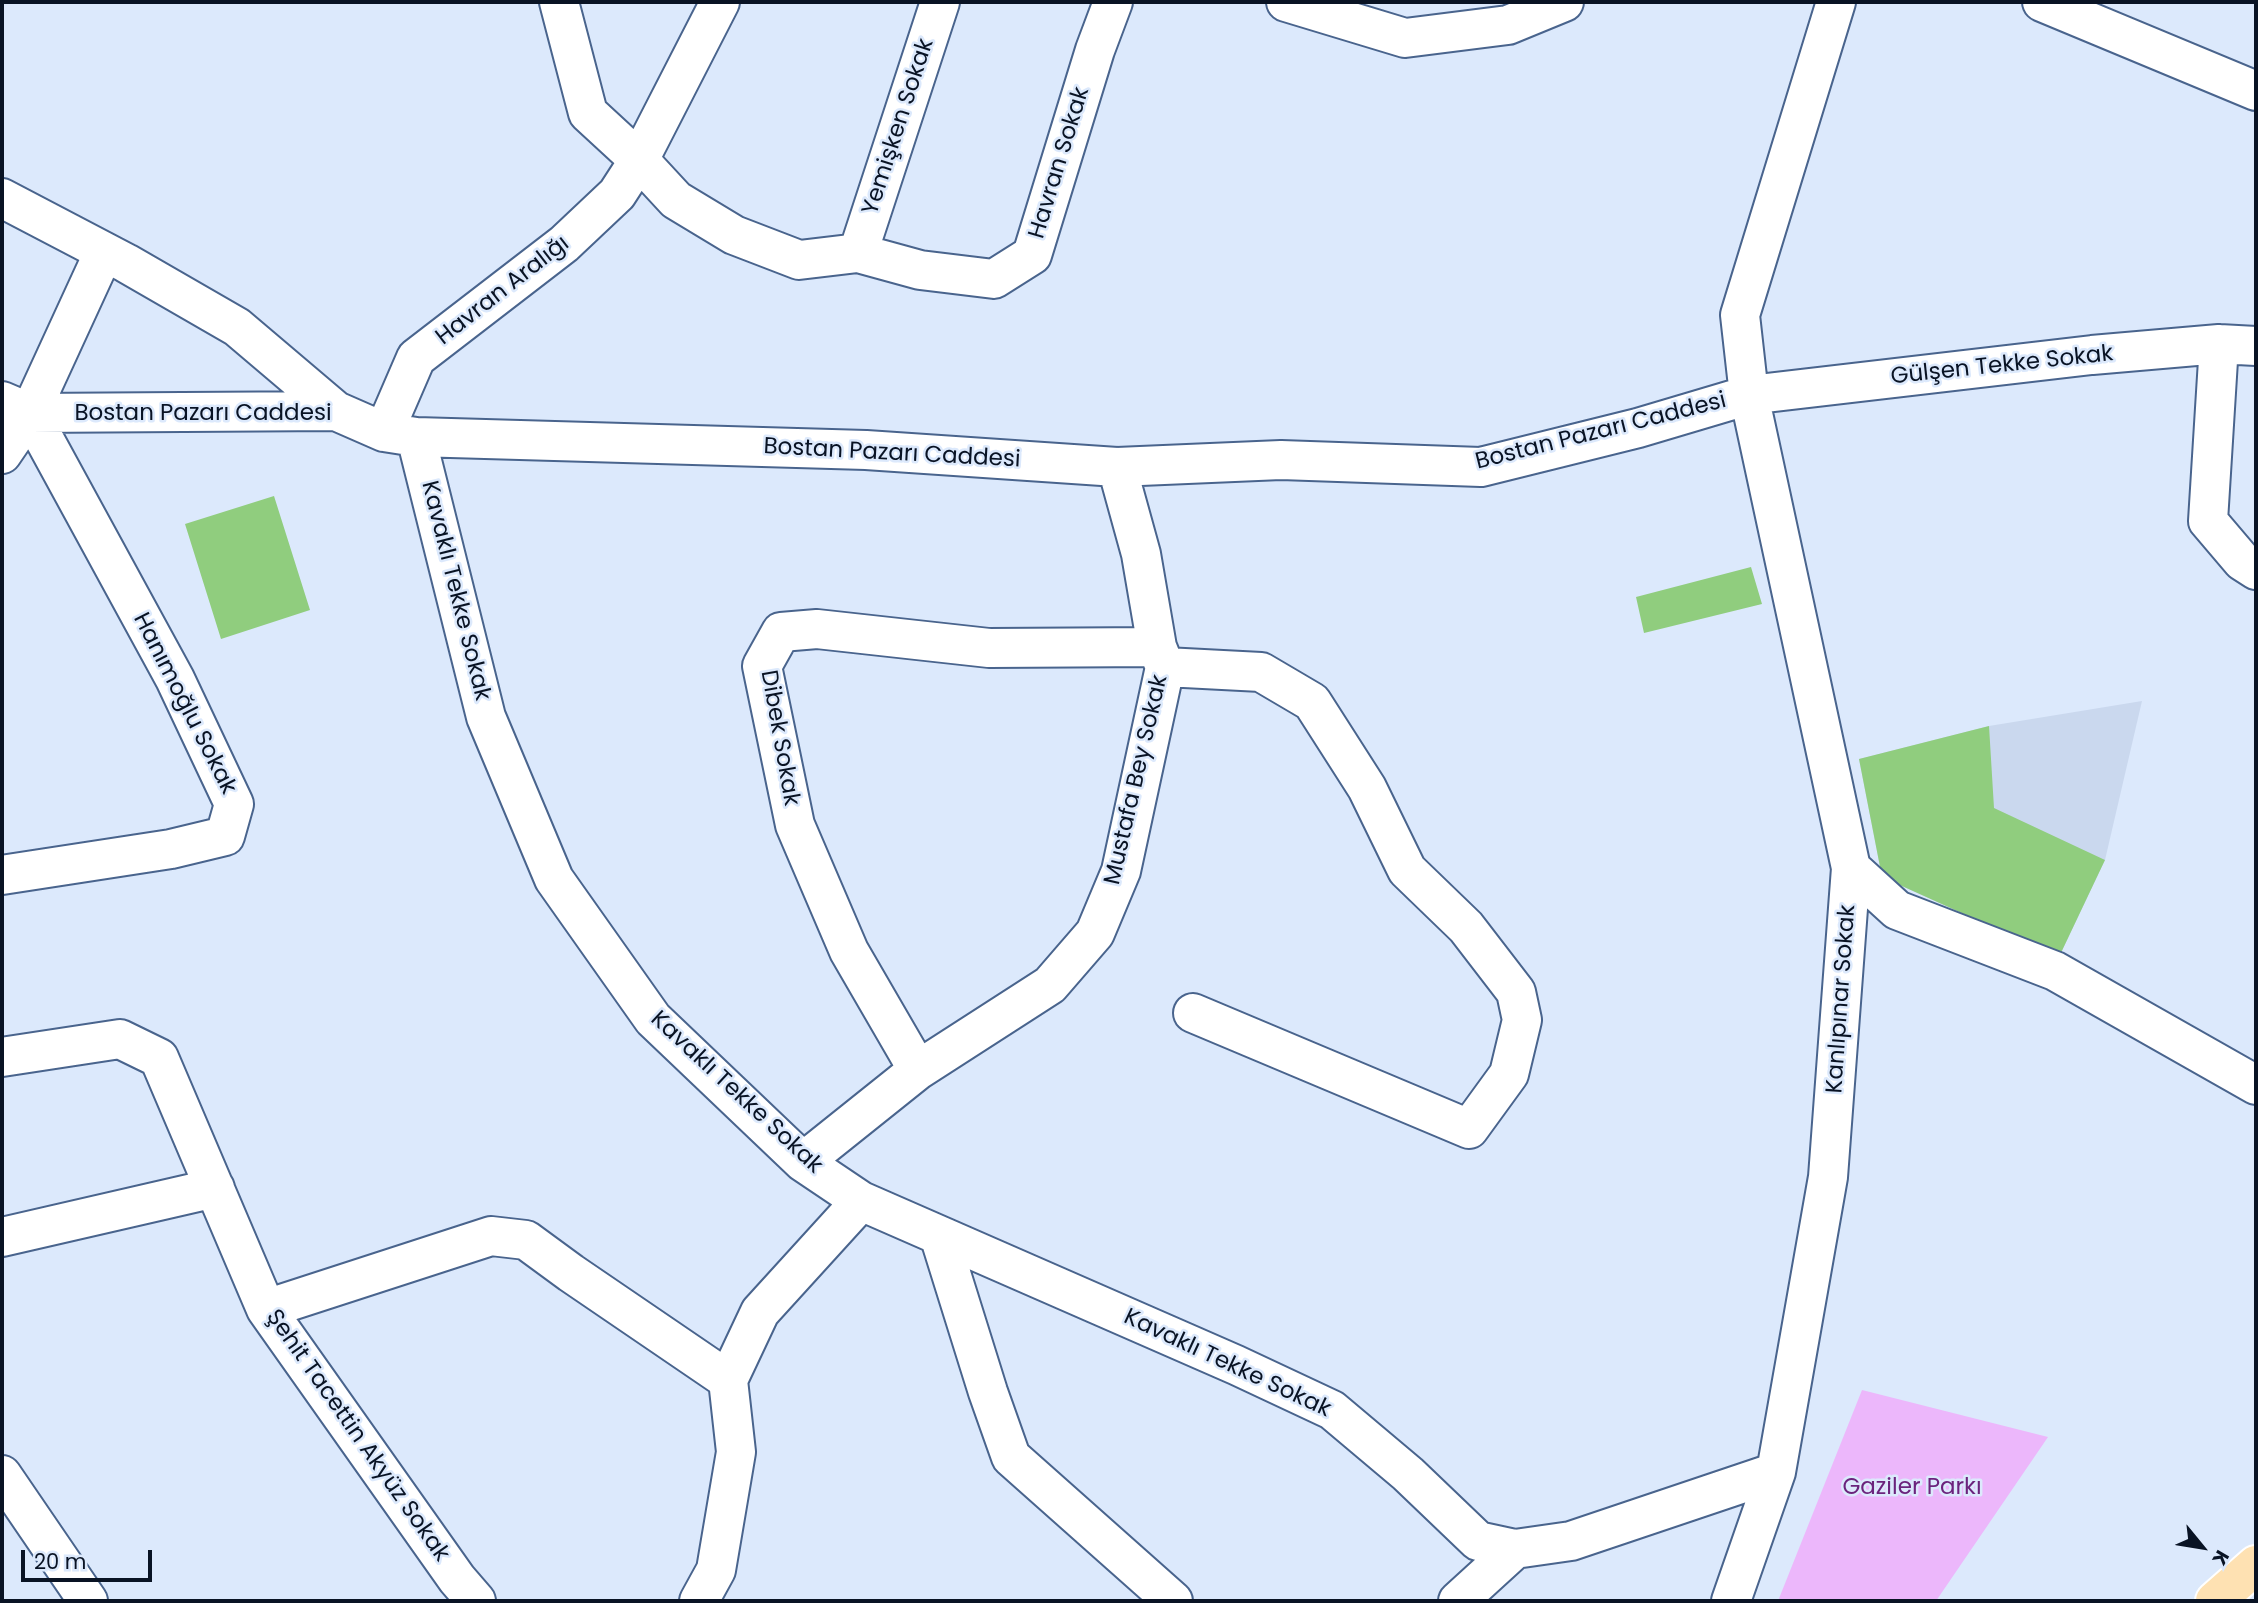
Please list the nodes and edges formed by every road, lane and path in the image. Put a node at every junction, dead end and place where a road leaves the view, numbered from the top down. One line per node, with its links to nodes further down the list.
1 (559, 2): 10 (street, Havran Sokak)
2 (720, 2): 10 (street, Havran Aralığı)
3 (940, 2): 13 (street, Yemişken Sokak)
4 (1113, 2): 13 (street, Havran Sokak)
5 (1286, 2): 6 (street)
6 (1564, 2)
7 (1836, 2): 16 (street, Kanlıpınar Sokak)
8 (2042, 2): 9 (street)
9 (2256, 91)
10 (639, 160): 13 (street, Havran Sokak); 19 (street, Havran Aralığı)
11 (2, 198): 12 (street)
12 (104, 252): 17 (street); 18 (street)
13 (858, 253)
14 (2219, 344): 15 (street, Gülşen Tekke Sokak); 16 (street, Gülşen Tekke Sokak); 22 (street)
15 (2256, 345)
16 (1749, 395): 21 (street, Bostan Pazarı Caddesi); 24 (street, Kanlıpınar Sokak)
17 (16, 407): 18 (street, Bostan Pazarı Caddesi); 20 (street); 25 (street, Hanımoğlu Sokak)
18 (336, 411): 19 (street, Bostan Pazarı Caddesi)
19 (400, 435): 21 (street, Bostan Pazarı Caddesi); 30 (street, Kavaklı Tekke Sokak)
20 (2, 454)
21 (1117, 467): 23 (street, Mustafa Bey Sokak)
22 (2256, 570)
23 (1161, 657): 26 (street); 28 (street, Mustafa Bey Sokak); 28 (street, Dibek Sokak)
24 (1851, 868): 29 (street); 37 (street, Kanlıpınar Sokak)
25 (2, 875)
26 (1193, 1013)
27 (2, 1057): 31 (street, Şehit Tacettin Akyüz Sokak)
28 (918, 1070): 30 (street, Mustafa Bey Sokak)
29 (2256, 1085)
30 (803, 1162): 32 (street, Kavaklı Tekke Sokak)
31 (215, 1188): 34 (street); 35 (street, Şehit Tacettin Akyüz Sokak)
32 (861, 1201): 33 (street, Kavaklı Tekke Sokak); 36 (street)
33 (939, 1235): 39 (street, Kavaklı Tekke Sokak); 44 (street)
34 (2, 1237)
35 (266, 1309): 36 (street); 42 (street, Şehit Tacettin Akyüz Sokak)
36 (728, 1380): 43 (street)
37 (1776, 1472): 39 (street); 46 (street, Kanlıpınar Sokak)
38 (2, 1475): 41 (street)
39 (1515, 1549): 45 (street)
40 (2256, 1565): 47 (main road)
41 (88, 1601)
42 (476, 1601)
43 (699, 1601)
44 (1173, 1601)
45 (1458, 1601)
46 (1731, 1601)
47 (2215, 1601)

